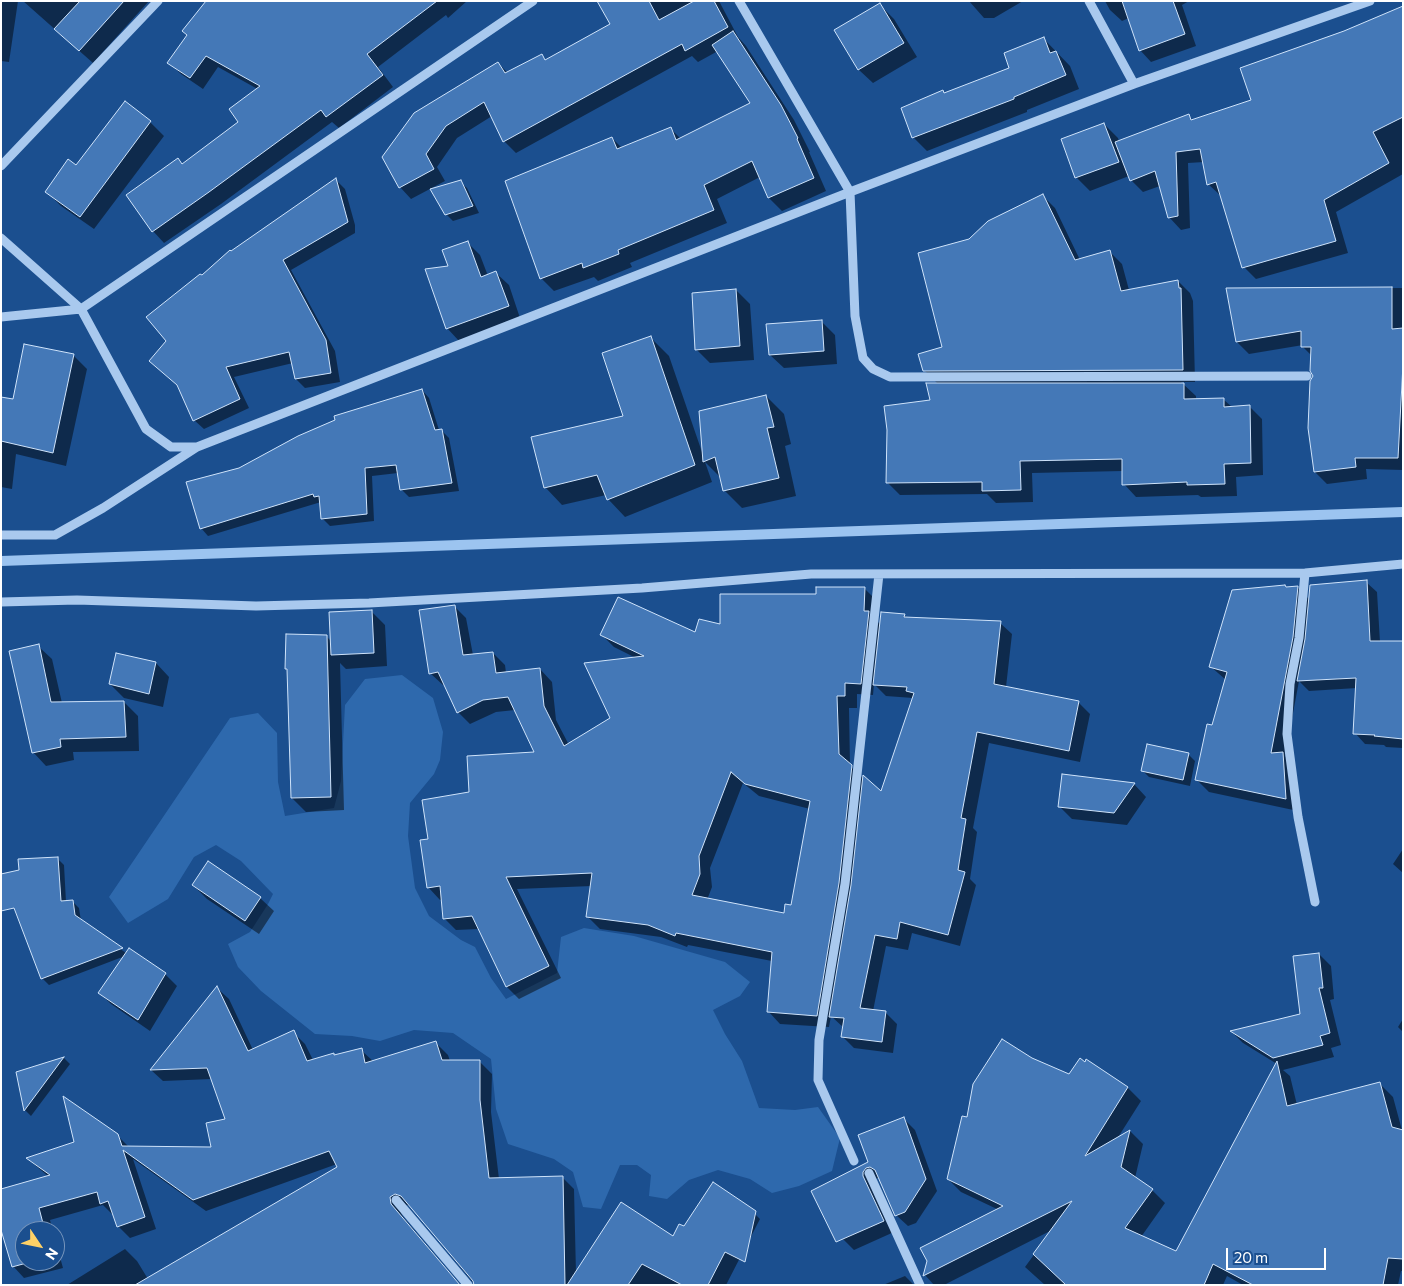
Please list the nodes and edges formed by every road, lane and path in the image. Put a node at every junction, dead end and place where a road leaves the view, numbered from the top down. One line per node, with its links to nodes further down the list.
1 (158, 1): 7 (street)
2 (533, 1): 10 (street)
3 (739, 1): 8 (street)
4 (1089, 1): 6 (street)
5 (1370, 1): 6 (street)
6 (1134, 84): 8 (street)
7 (1, 166)
8 (850, 192): 12 (street); 13 (street)
9 (1, 238): 10 (street)
10 (81, 309): 11 (street); 13 (street)
11 (1, 318)
12 (1307, 376)
13 (197, 447): 14 (street)
14 (1, 535)
15 (1403, 564): 16 (street)
16 (1305, 573): 17 (street); 19 (street)
17 (879, 574): 18 (street); 20 (street)
18 (1, 602)
19 (1315, 902)
20 (854, 1161)
21 (869, 1174): 24 (street)
22 (396, 1200): 23 (street)
23 (468, 1285)
24 (920, 1285)

